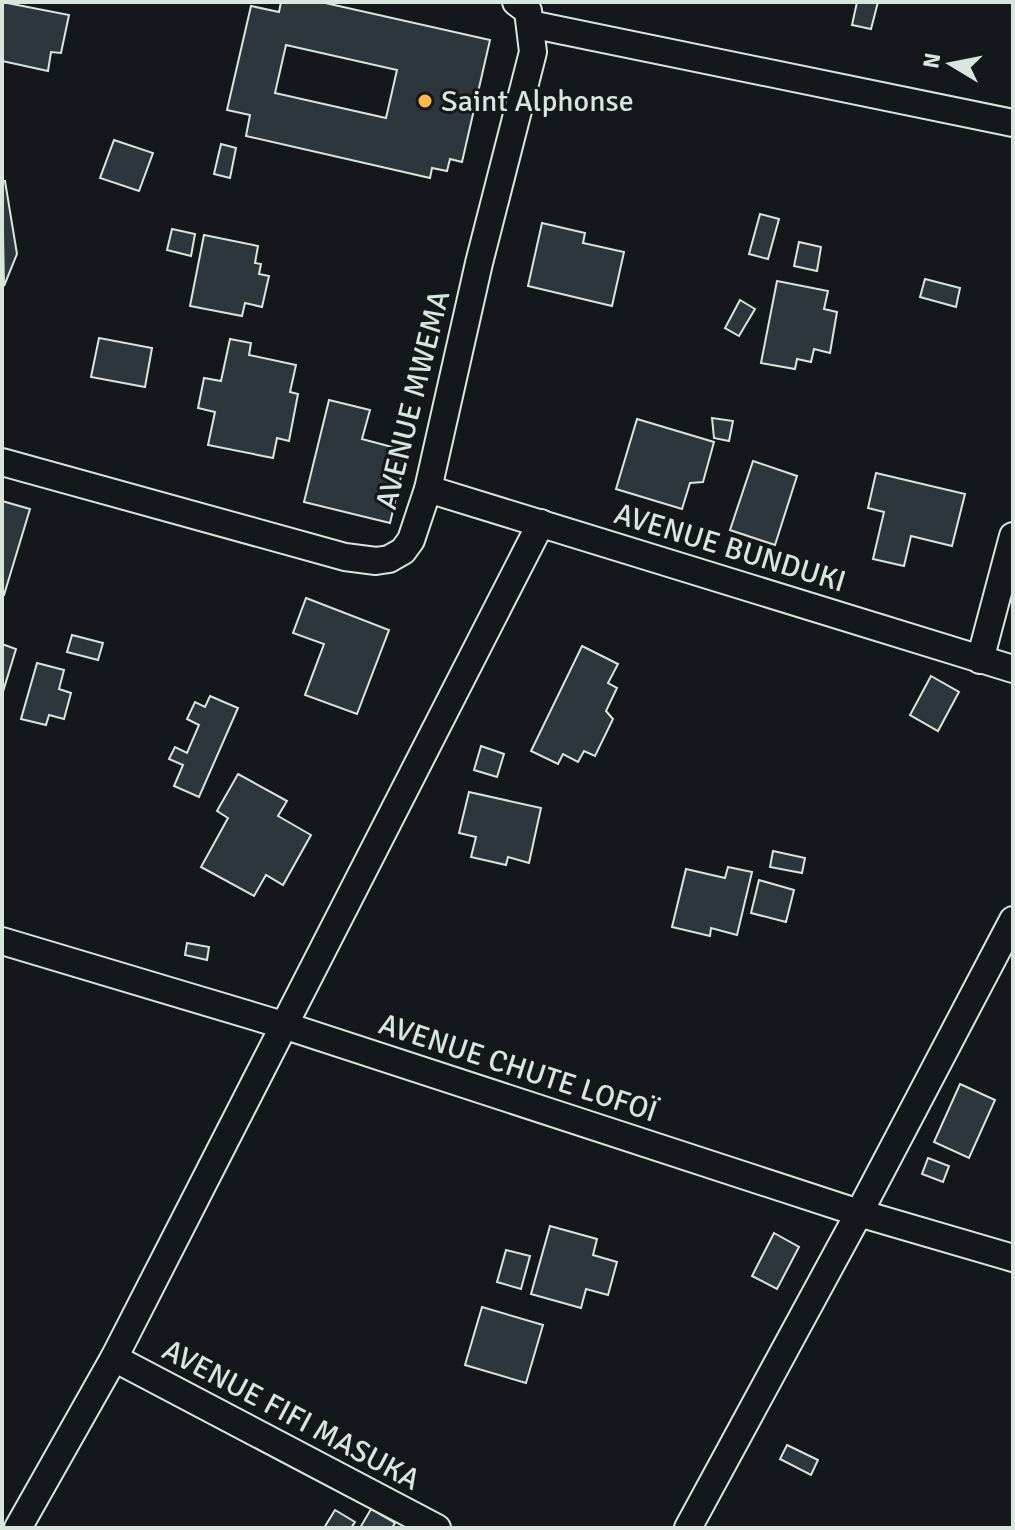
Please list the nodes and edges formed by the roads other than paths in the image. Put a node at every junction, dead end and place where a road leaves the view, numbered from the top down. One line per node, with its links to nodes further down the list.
1 (523, 13): 2 (street); 4 (street, AVENUE MWEMA)
2 (1013, 123)
3 (2, 462): 4 (street, AVENUE MWEMA)
4 (428, 489): 5 (street, AVENUE BUNDUKI)
5 (541, 523): 7 (street, AVENUE BUNDUKI); 11 (street)
6 (1013, 536): 7 (street)
7 (980, 660): 8 (street, AVENUE BUNDUKI)
8 (1013, 669)
9 (1013, 920): 12 (street)
10 (2, 941): 11 (street, AVENUE CHUTE LOFOÏ)
11 (283, 1025): 12 (street, AVENUE CHUTE LOFOÏ); 14 (street)
12 (859, 1213): 13 (street, AVENUE CHUTE LOFOÏ); 17 (street)
13 (1013, 1258)
14 (114, 1358): 15 (street); 16 (street, AVENUE FIFI MASUKA)
15 (18, 1528)
16 (437, 1528)
17 (688, 1528)

